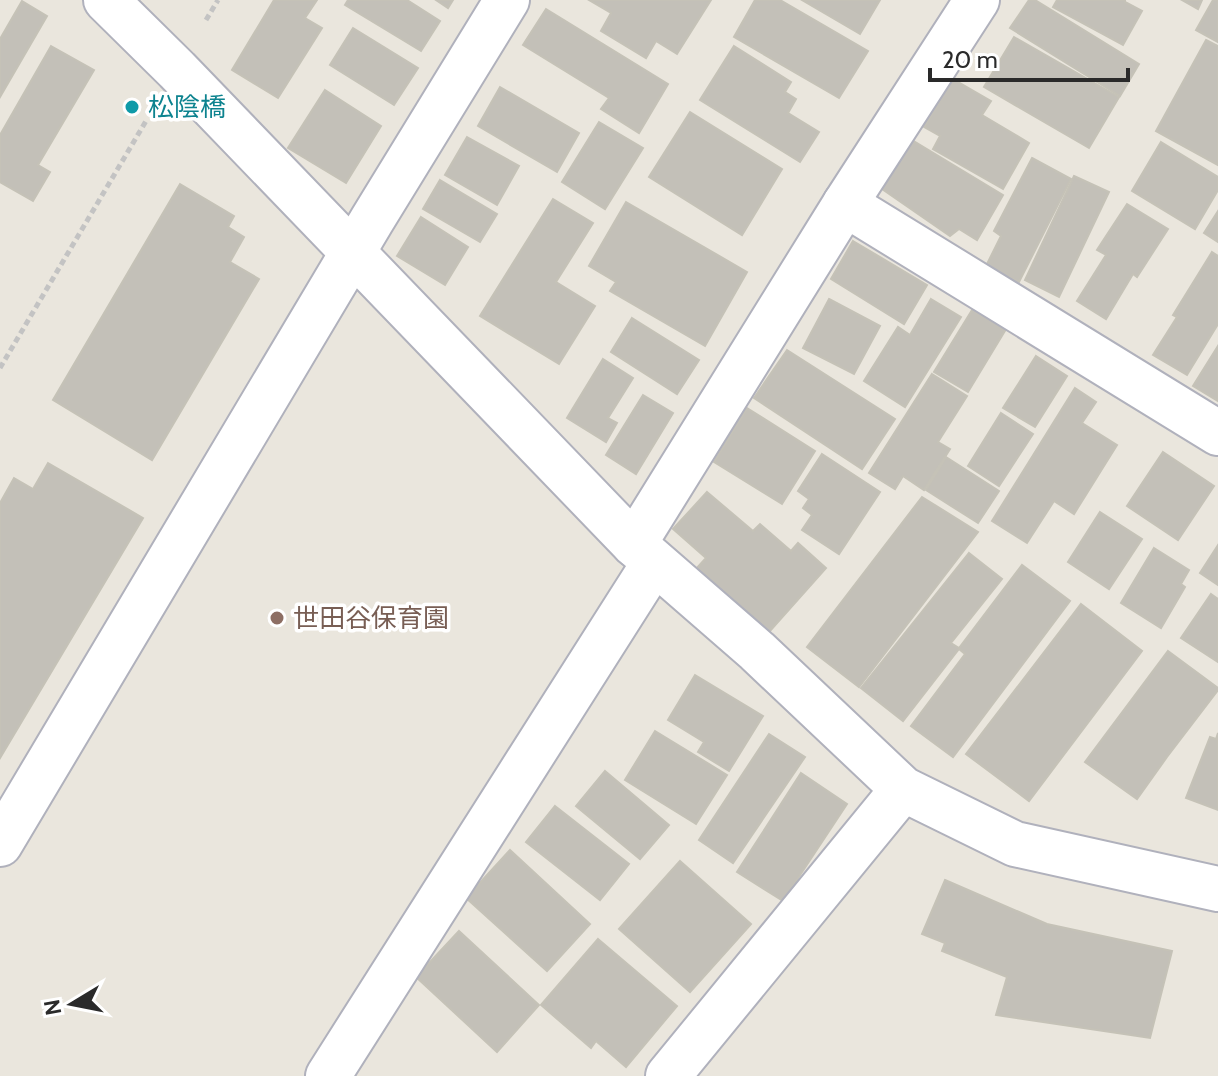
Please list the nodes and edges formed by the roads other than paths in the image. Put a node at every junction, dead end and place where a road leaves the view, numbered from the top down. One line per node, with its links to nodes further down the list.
1 (106, 0): 5 (street)
2 (507, 0): 5 (street)
3 (977, 0): 4 (street)
4 (845, 204): 6 (street); 7 (street)
5 (353, 254): 7 (street); 9 (street)
6 (1218, 433)
7 (644, 554): 8 (street); 12 (street)
8 (903, 789): 10 (street); 11 (street)
9 (0, 844)
10 (1218, 889)
11 (671, 1075)
12 (328, 1076)

